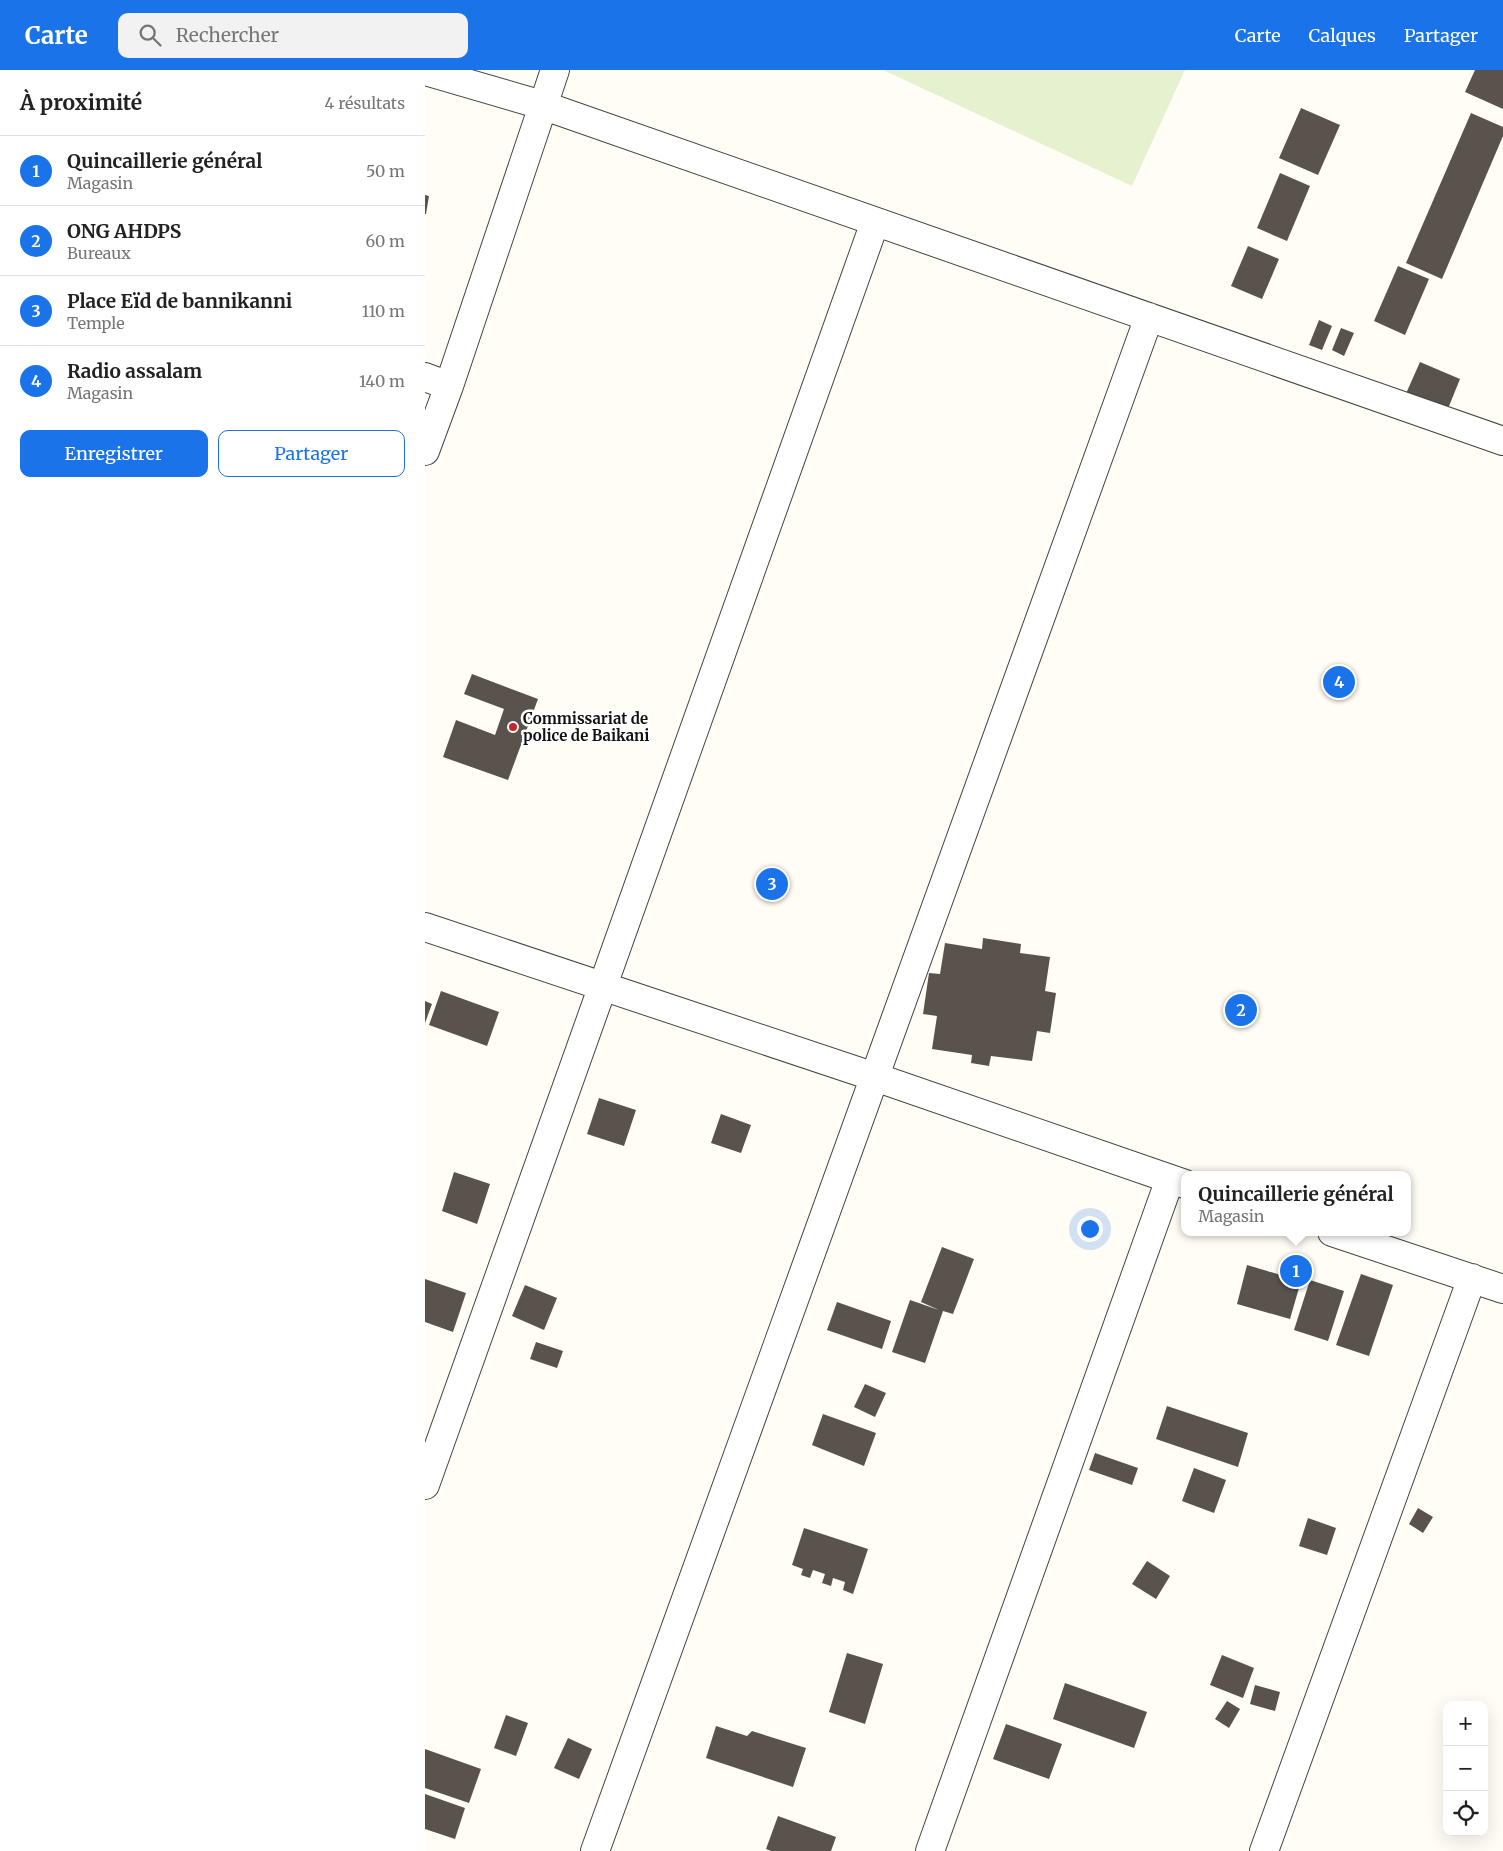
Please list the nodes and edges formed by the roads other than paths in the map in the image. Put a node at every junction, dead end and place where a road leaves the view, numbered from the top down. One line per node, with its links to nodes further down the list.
1 (425, 70): 3 (street)
2 (555, 70): 3 (street)
3 (542, 105): 4 (street); 6 (street)
4 (875, 222): 5 (street); 10 (street)
5 (1149, 317): 7 (street); 11 (street)
6 (437, 381): 8 (street)
7 (1503, 441)
8 (425, 451)
9 (425, 926): 10 (street)
10 (602, 986): 11 (street); 16 (street)
11 (875, 1076): 12 (street); 17 (street)
12 (1178, 1181): 18 (street)
13 (1344, 1236): 14 (street)
14 (1472, 1278): 15 (street); 19 (street)
15 (1503, 1289)
16 (425, 1485)
17 (595, 1851)
18 (930, 1851)
19 (1264, 1851)

